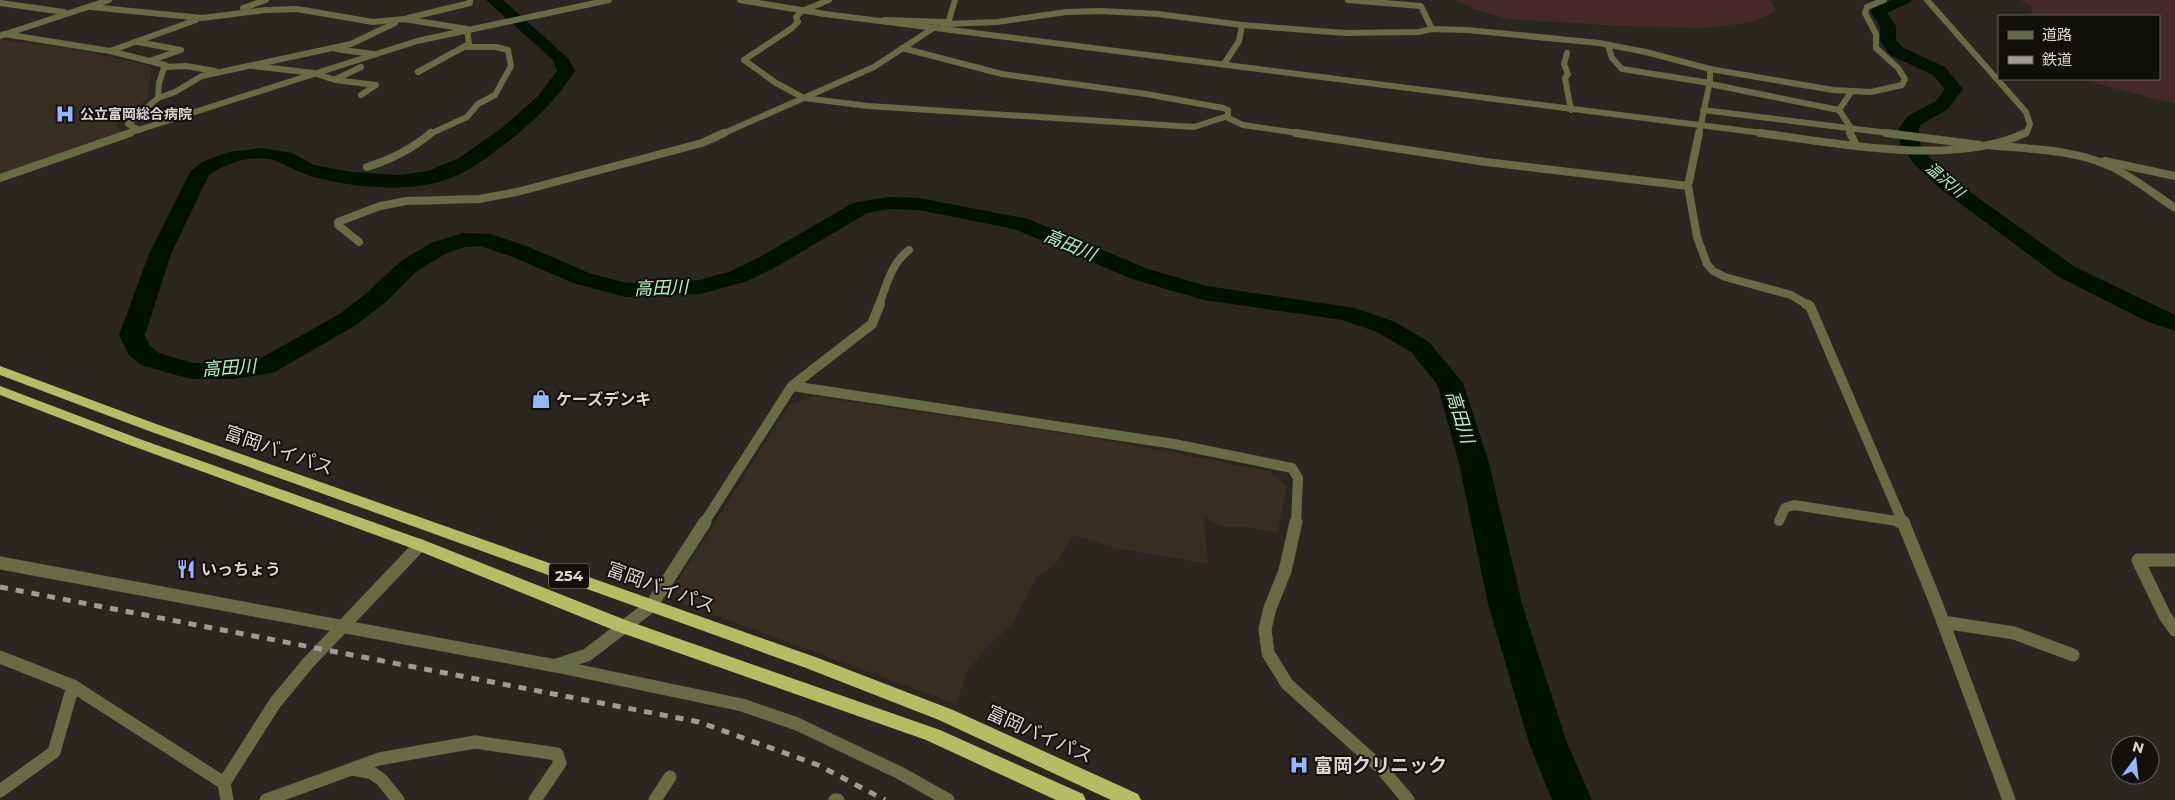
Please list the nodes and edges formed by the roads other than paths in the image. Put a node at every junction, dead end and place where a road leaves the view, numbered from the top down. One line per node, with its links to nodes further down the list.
1 (108, 0): 12 (street)
2 (266, 0): 15 (street)
3 (470, 0): 17 (street)
4 (609, 0): 21 (street)
5 (740, 0): 13 (street)
6 (829, 0): 13 (street)
7 (954, 0): 19 (street)
8 (1348, 0): 22 (street)
9 (1884, 0): 45 (street)
10 (1927, 0): 41 (street)
11 (0, 3): 14 (street)
12 (90, 7): 14 (street); 16 (street)
13 (802, 11): 18 (street); 48 (street)
14 (70, 13): 23 (street)
15 (234, 13): 16 (street); 17 (street)
16 (202, 18): 24 (street)
17 (404, 19): 21 (street); 28 (street)
18 (878, 20): 19 (street); 19 (street)
19 (942, 25): 20 (street); 27 (street); 33 (street)
20 (1242, 25): 22 (street); 33 (street)
21 (467, 29): 26 (street); 31 (street)
22 (1432, 29): 25 (street)
23 (2, 35): 29 (street)
24 (137, 42): 29 (street); 32 (street)
25 (1608, 45): 37 (street); 44 (street)
26 (463, 48): 39 (street); 59 (street)
27 (902, 48): 48 (street); 52 (street)
28 (335, 49): 31 (street); 34 (street)
29 (110, 51): 32 (street)
30 (1567, 53): 49 (street)
31 (373, 54): 40 (street)
32 (152, 60): 35 (street)
33 (1224, 64): 49 (street)
34 (247, 65): 38 (street); 40 (street)
35 (164, 67): 38 (street); 47 (street)
36 (361, 67): 42 (street)
37 (1710, 69): 44 (street); 45 (street)
38 (216, 72): 47 (street)
39 (418, 72)
40 (314, 73): 42 (street); 54 (street)
41 (1998, 78)
42 (335, 80): 46 (street)
43 (2000, 80): 57 (street)
44 (1710, 83): 50 (street); 51 (street)
45 (1851, 92): 51 (street)
46 (361, 95)
47 (158, 98): 54 (street)
48 (804, 98): 52 (street); 64 (street)
49 (1571, 110): 53 (street)
50 (1703, 110): 53 (street); 55 (street)
51 (1839, 110): 55 (street)
52 (1228, 116): 62 (street)
53 (1700, 127): 56 (street); 62 (street)
54 (139, 130): 61 (street)
55 (1849, 130): 56 (street); 57 (street)
56 (1856, 145): 57 (street)
57 (1986, 145): 58 (street)
58 (2090, 159): 60 (street); 63 (street)
59 (367, 167)
60 (2175, 176)
61 (0, 178)
62 (1688, 186): 70 (street)
63 (2175, 208)
64 (359, 242)
65 (909, 250): 67 (street)
66 (0, 370): 74 (highway, 富岡バイパス / 254)
67 (792, 386): 74 (street); 95 (street)
68 (0, 390): 71 (highway, 254)
69 (1779, 521): 70 (street)
70 (1903, 522): 75 (street)
71 (420, 545): 76 (highway, 254); 77 (street)
72 (2175, 560): 78 (street)
73 (0, 563): 77 (street)
74 (651, 606): 76 (street); 94 (highway, 富岡バイパス / 254)
75 (1943, 622): 79 (street); 96 (street)
76 (622, 626): 81 (street); 93 (highway, 254)
77 (339, 630): 81 (street); 85 (street)
78 (2175, 630)
79 (2073, 655)
80 (0, 657): 82 (street)
81 (556, 666): 92 (street)
82 (73, 686): 85 (street); 86 (street)
83 (352, 769): 88 (street); 89 (street); 90 (street)
84 (670, 777): 91 (street)
85 (224, 783): 87 (street)
86 (0, 791)
87 (227, 800)
88 (266, 800)
89 (398, 800)
90 (535, 800)
91 (655, 800)
92 (948, 800)
93 (1076, 800)
94 (1131, 800)
95 (1408, 800)
96 (2009, 800)

